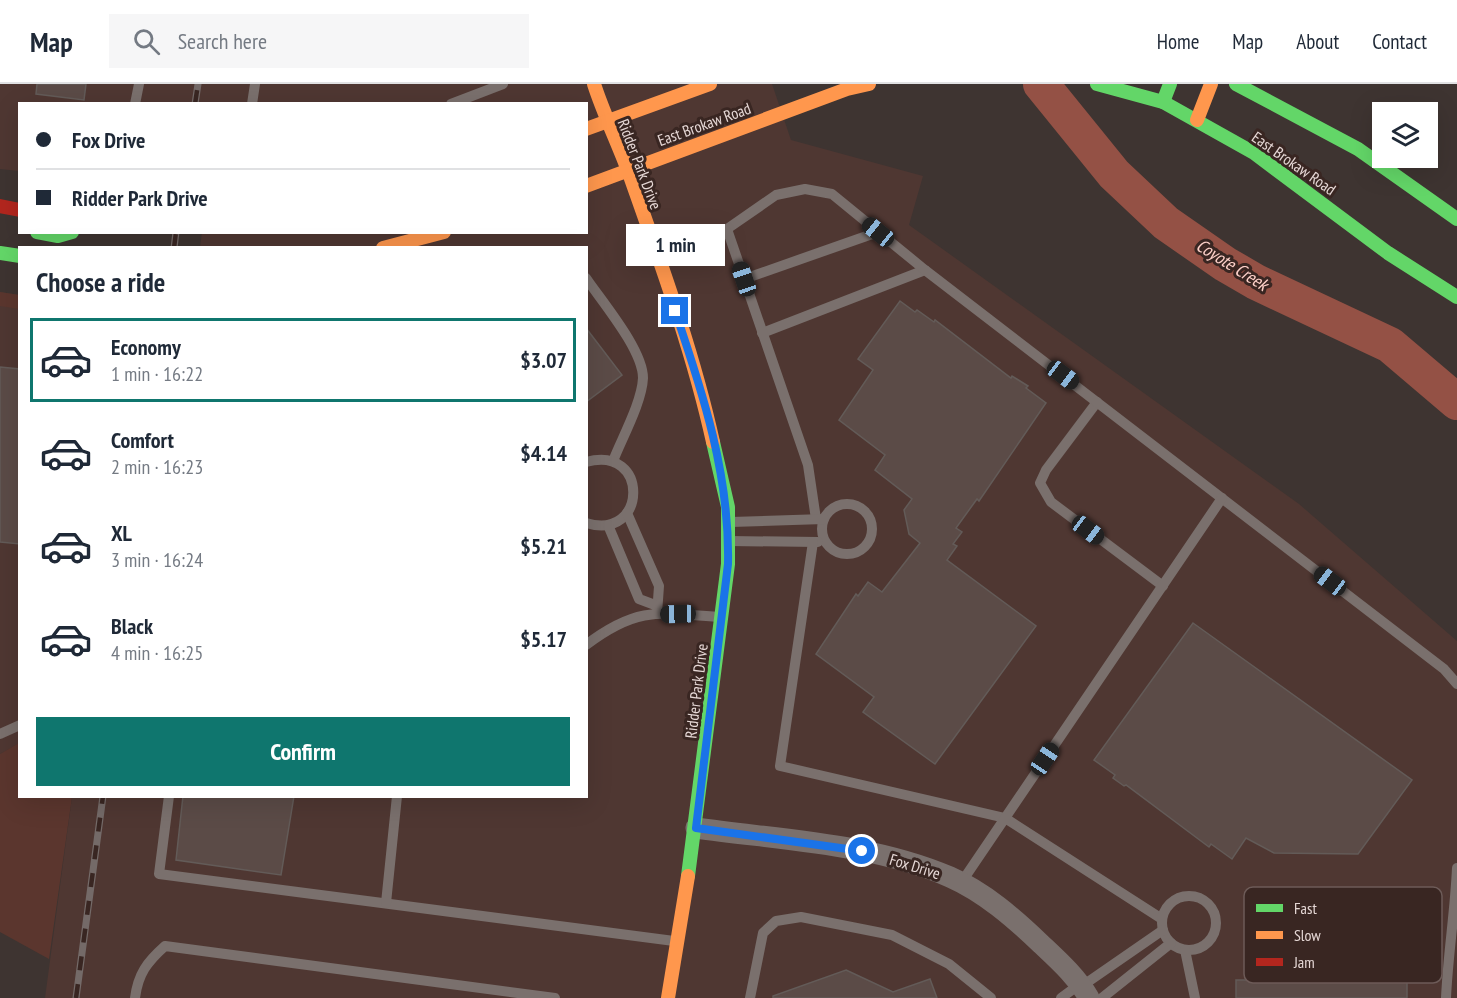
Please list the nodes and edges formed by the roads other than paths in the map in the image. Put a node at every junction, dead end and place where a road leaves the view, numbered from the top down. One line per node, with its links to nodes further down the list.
1 (138, 84): 11 (lane)
2 (255, 84): 12 (lane)
3 (503, 84): 13 (lane)
4 (594, 84): 16 (main road, Ridder Park Drive)
5 (710, 84): 16 (main road)
6 (868, 84): 18 (main road, East Brokaw Road)
7 (1097, 84): 14 (main road, East Brokaw Road)
8 (1170, 84): 14 (main road)
9 (1211, 84): 15 (main road)
10 (1236, 84): 22 (main road)
11 (135, 102)
12 (252, 102)
13 (456, 102)
14 (1163, 102): 15 (main road, East Brokaw Road)
15 (1197, 120): 33 (main road, East Brokaw Road)
16 (606, 122): 17 (main road); 18 (main road, Ridder Park Drive)
17 (588, 128)
18 (628, 170): 19 (main road, East Brokaw Road); 41 (main road, Ridder Park Drive)
19 (588, 185)
20 (0, 206): 21 (main road)
21 (18, 210)
22 (1457, 219)
23 (878, 232): 30 (lane); 31 (lane); 31 (lane)
24 (48, 234): 25 (main road)
25 (65, 234)
26 (436, 234): 27 (main road)
27 (391, 246)
28 (0, 253): 29 (main road)
29 (18, 256)
30 (925, 270): 34 (lane); 35 (lane)
31 (744, 279): 34 (lane)
32 (588, 281): 36 (lane)
33 (1457, 297)
34 (762, 333): 40 (lane)
35 (1097, 402): 38 (lane); 47 (lane)
36 (613, 461): 37 (lane); 39 (lane)
37 (588, 462)
38 (1222, 498): 47 (lane); 51 (lane)
39 (627, 513): 43 (lane); 48 (lane)
40 (820, 519): 41 (lane); 46 (lane); 46 (lane)
41 (728, 522): 44 (main road, Ridder Park Drive)
42 (588, 523): 43 (lane)
43 (608, 525): 48 (lane)
44 (729, 541): 45 (lane); 49 (main road, Ridder Park Drive)
45 (813, 542): 46 (lane); 56 (lane)
46 (825, 542)
47 (1163, 586): 56 (lane)
48 (656, 610): 49 (lane); 50 (lane)
49 (722, 617): 57 (main road, Ridder Park Drive)
50 (588, 643)
51 (1457, 684)
52 (18, 726): 53 (lane)
53 (0, 734)
54 (169, 798): 60 (lane)
55 (397, 798): 60 (lane)
56 (1005, 818): 59 (lane); 61 (lane)
57 (696, 828): 59 (street, Fox Drive); 62 (main road, Ridder Park Drive)
58 (1457, 868): 65 (lane)
59 (961, 883): 66 (street, Fox Drive)
60 (386, 903): 62 (lane)
61 (1163, 925): 63 (lane); 64 (lane); 66 (lane)
62 (677, 941): 69 (main road, Ridder Park Drive)
63 (1171, 943): 64 (lane); 73 (lane)
64 (1185, 950): 74 (lane)
65 (1452, 969): 75 (lane)
66 (1084, 989): 72 (lane)
67 (135, 998): 68 (lane)
68 (555, 998)
69 (668, 998)
70 (750, 998): 71 (lane)
71 (991, 998)
72 (1061, 998)
73 (1102, 998)
74 (1195, 998)
75 (1446, 998)

